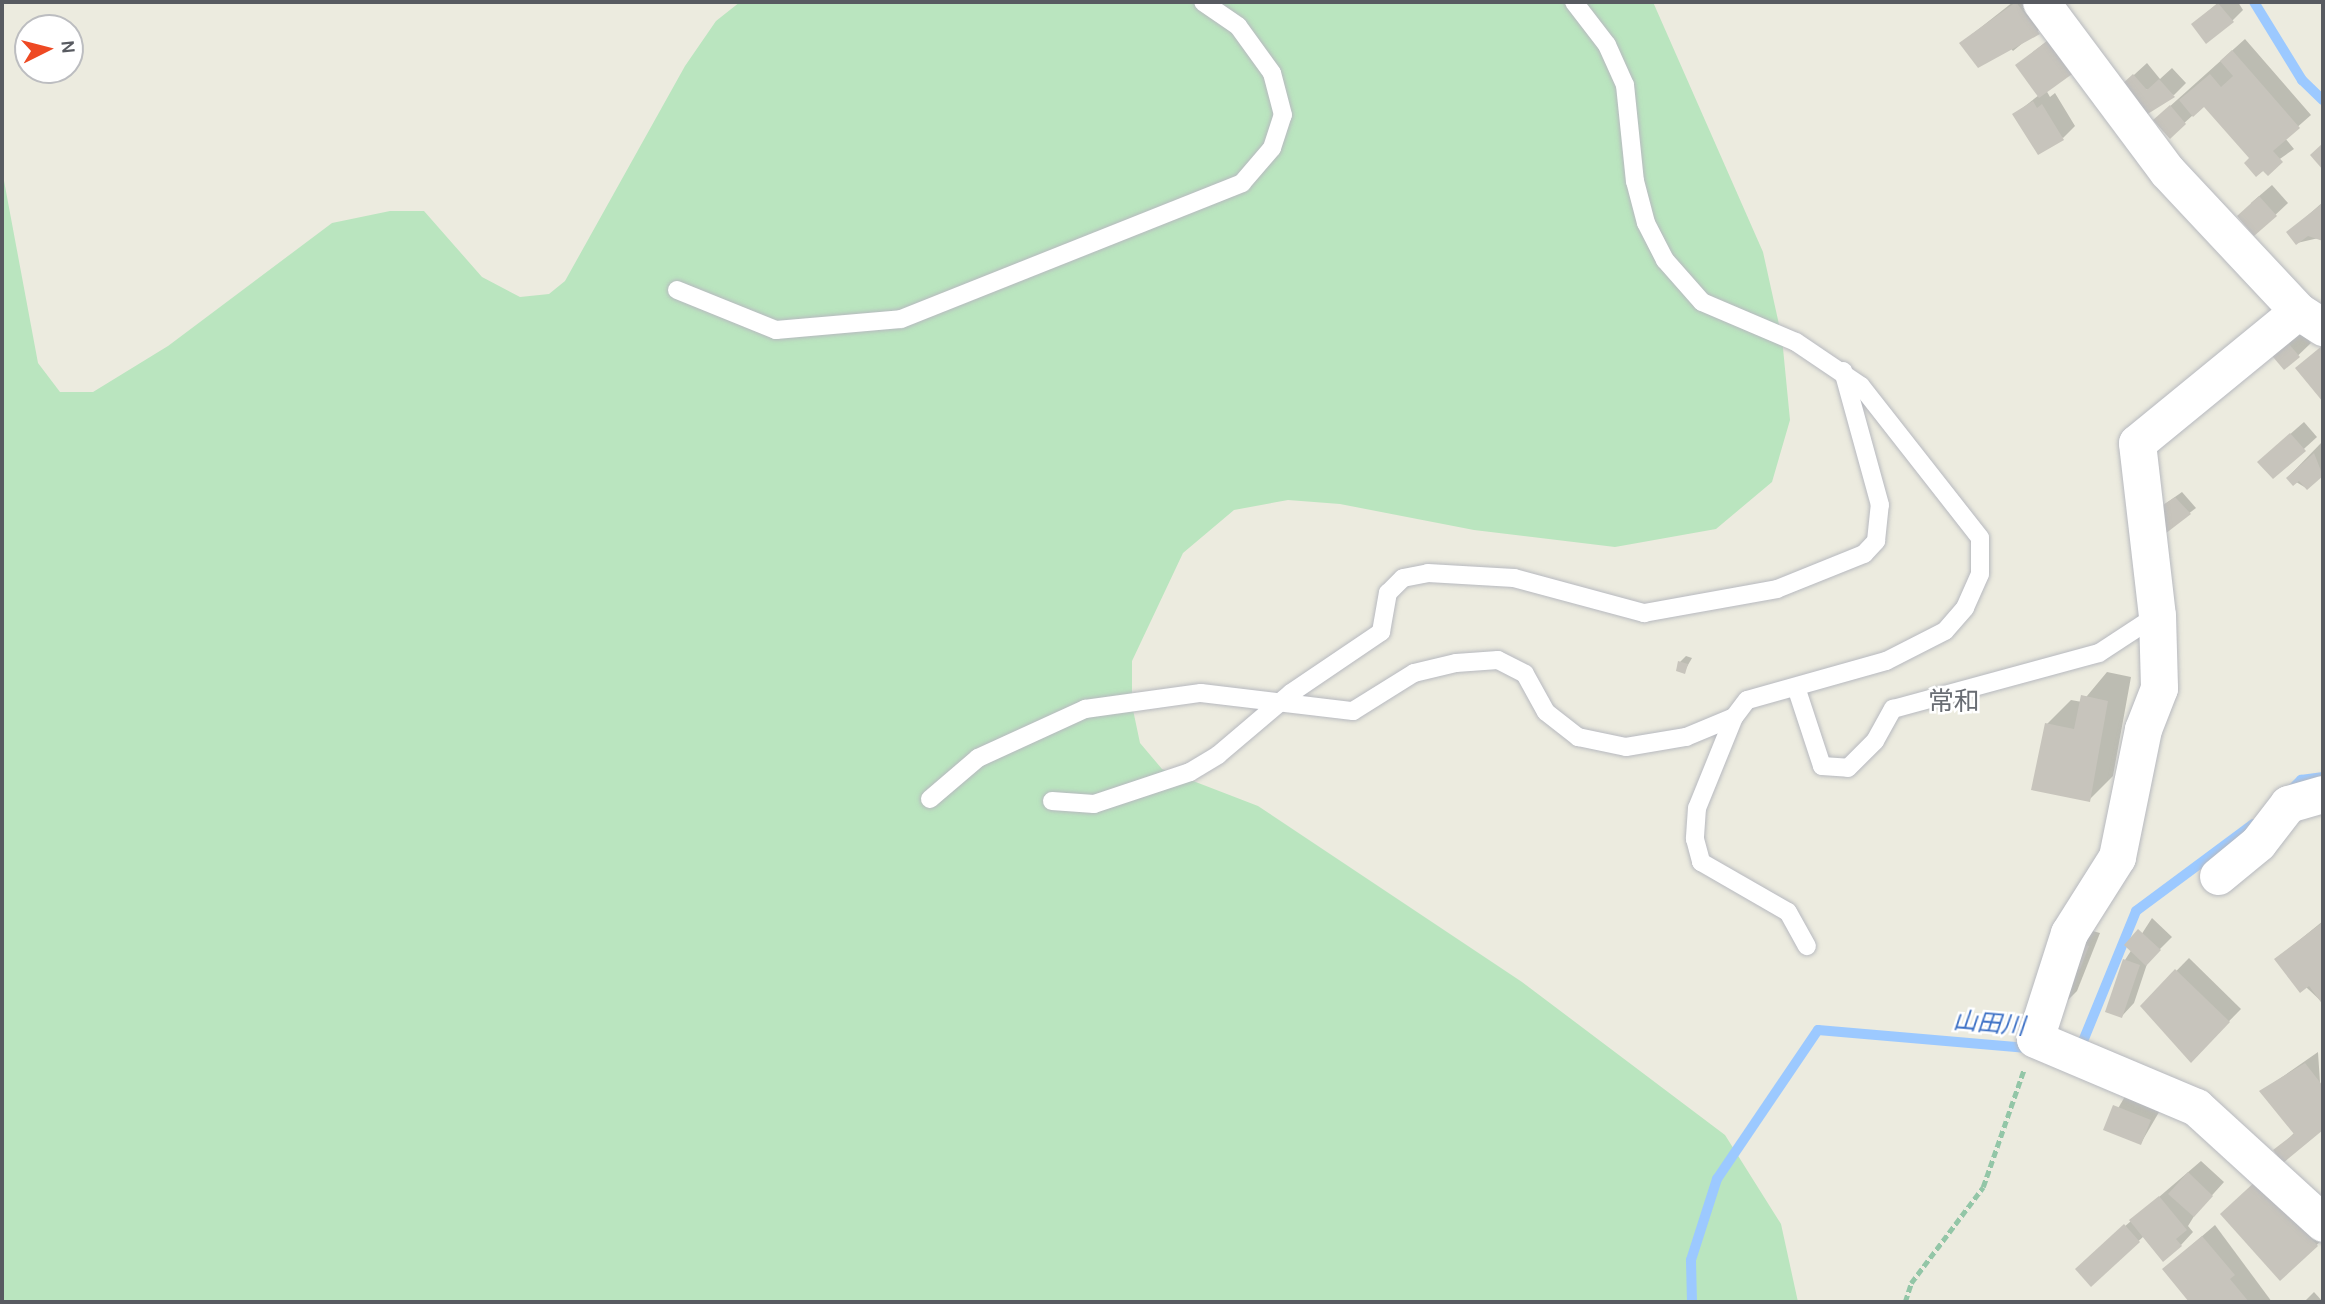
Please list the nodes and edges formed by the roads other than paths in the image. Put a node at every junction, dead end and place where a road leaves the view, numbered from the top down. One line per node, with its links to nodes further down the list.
1 (1203, 2): 4 (lane)
2 (1574, 2): 6 (lane)
3 (2057, 10): 5 (street)
4 (677, 290)
5 (2311, 319): 7 (street)
6 (1843, 370): 8 (lane); 9 (lane)
7 (2157, 615): 8 (lane); 16 (street)
8 (1797, 690): 10 (lane)
9 (1280, 703): 10 (lane); 12 (lane); 13 (lane)
10 (1734, 717): 15 (lane)
11 (2323, 794): 14 (street)
12 (930, 799)
13 (1052, 801)
14 (2218, 876)
15 (1807, 946)
16 (2323, 1223)

